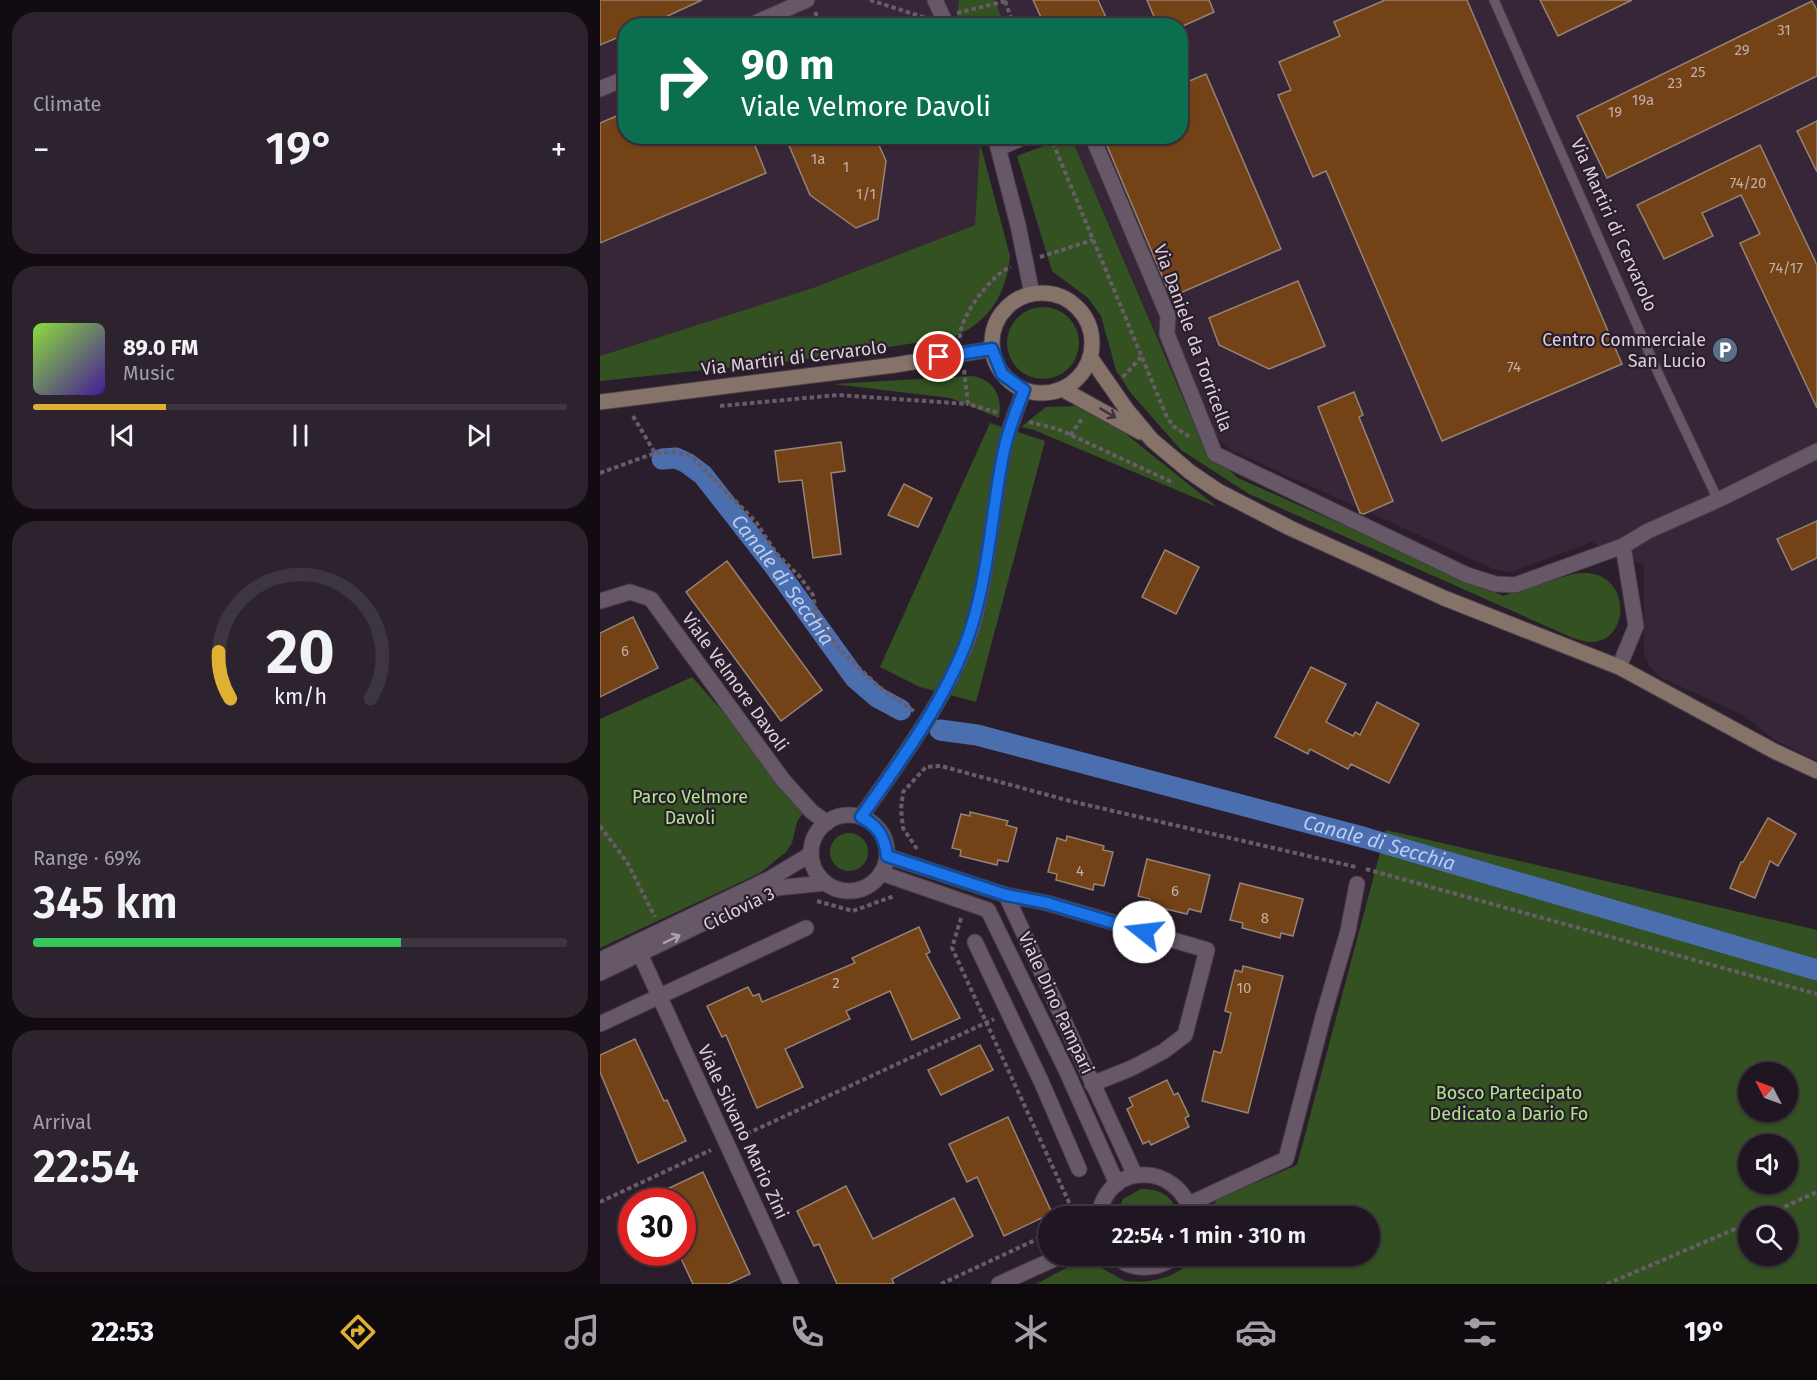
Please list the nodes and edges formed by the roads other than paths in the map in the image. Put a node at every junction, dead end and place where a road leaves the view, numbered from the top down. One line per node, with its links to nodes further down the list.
1 (807, 0): 4 (street)
2 (935, 0): 5 (street)
3 (1494, 0): 18 (lane, Via Martiri di Cervarolo)
4 (766, 18)
5 (943, 18)
6 (618, 81): 7 (street)
7 (600, 89)
8 (997, 144): 10 (street)
9 (1095, 144): 19 (street, Via Daniele da Torricella)
10 (1032, 294): 11 (main road); 12 (main road)
11 (992, 349): 14 (main road); 15 (main road, Via Martiri di Cervarolo)
12 (1090, 357): 13 (main road); 16 (main road)
13 (1062, 389): 14 (main road); 16 (main road, one-way to 16)
14 (1024, 390): 23 (street)
15 (600, 402)
16 (1152, 440): 21 (main road)
17 (1817, 451): 18 (street)
18 (1718, 500): 19 (street)
19 (1623, 546): 21 (street)
20 (600, 601): 24 (street, Viale Velmore Davoli)
21 (1619, 667): 22 (main road)
22 (1817, 771)
23 (861, 817): 24 (street); 26 (street)
24 (826, 823): 25 (street)
25 (811, 854): 28 (street); 33 (street)
26 (887, 856): 27 (street); 30 (street, Viale Dino Pampari)
27 (881, 873): 28 (street); 38 (street, Viale Dino Pampari)
28 (825, 883): 33 (street, one-way to 28)
29 (1357, 884): 46 (street)
30 (1006, 895): 40 (street, Viale Dino Pampari); 40 (street, Viale Dino Pampari)
31 (806, 928): 36 (street)
32 (975, 942): 39 (street)
33 (638, 949): 34 (street); 35 (street); 36 (street, Viale Silvano Mario Zini)
34 (600, 960)
35 (600, 973)
36 (659, 996): 37 (street); 50 (street, Viale Silvano Mario Zini)
37 (600, 1023)
38 (1066, 1070): 39 (street); 43 (street, Viale Dino Pampari)
39 (1041, 1081): 41 (street)
40 (1092, 1084): 42 (street, Viale Dino Pampari)
41 (1079, 1169)
42 (1135, 1176): 43 (street); 45 (street)
43 (1117, 1184): 44 (street)
44 (1103, 1206)
45 (1188, 1206)
46 (1198, 1206)
47 (1039, 1266): 51 (street)
48 (1133, 1266): 49 (street)
49 (1157, 1266)
50 (791, 1284)
51 (999, 1284)

